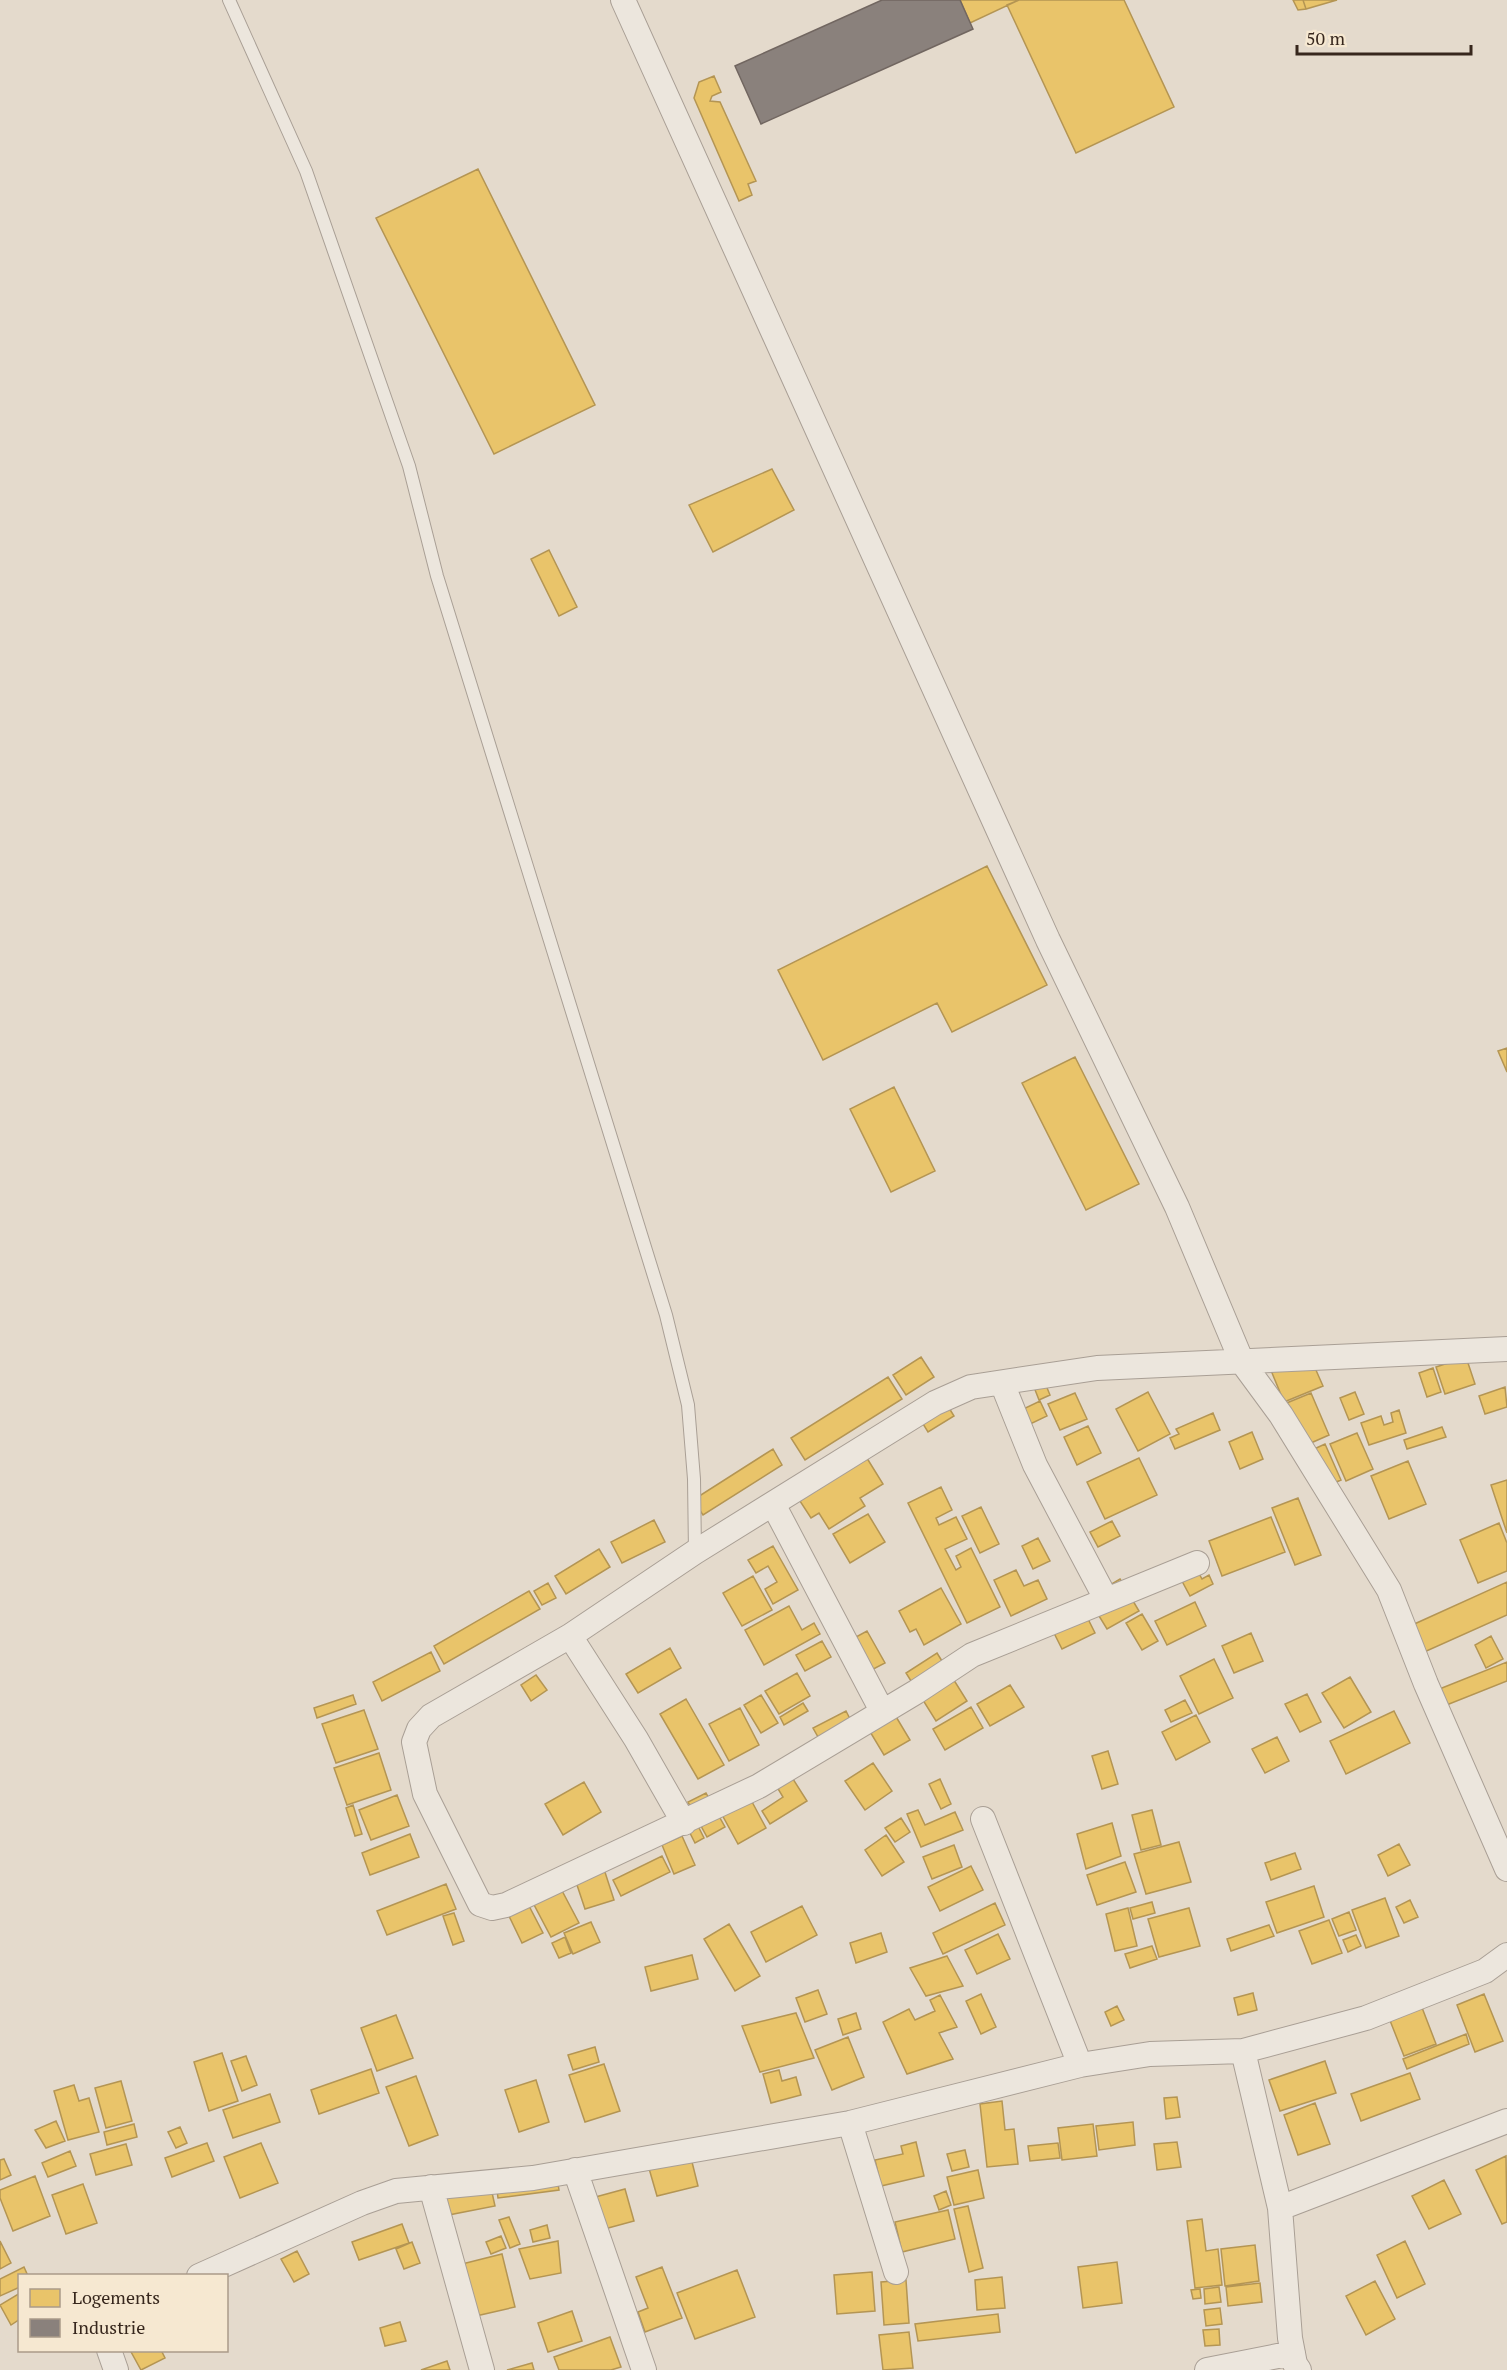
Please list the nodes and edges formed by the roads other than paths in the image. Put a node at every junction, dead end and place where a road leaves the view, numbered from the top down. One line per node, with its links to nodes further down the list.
1 (229, 0): 7 (lane)
2 (623, 0): 4 (street)
3 (1507, 1349): 4 (street)
4 (1242, 1362): 5 (street); 14 (street)
5 (1002, 1383): 6 (street); 9 (street)
6 (773, 1504): 7 (street); 11 (street)
7 (695, 1552): 10 (street)
8 (1197, 1563): 9 (street)
9 (1106, 1599): 11 (street)
10 (570, 1636): 13 (street); 13 (street)
11 (882, 1711): 13 (street)
12 (983, 1819): 17 (street)
13 (684, 1823)
14 (1507, 1869)
15 (1507, 1955): 16 (street)
16 (1243, 2050): 17 (street); 22 (street)
17 (1080, 2065): 19 (street)
18 (1507, 2121): 22 (street)
19 (850, 2123): 20 (street); 23 (street)
20 (575, 2170): 21 (street); 29 (street)
21 (431, 2187): 24 (street); 28 (street)
22 (1280, 2208): 26 (street)
23 (896, 2272)
24 (203, 2274)
25 (110, 2352): 27 (street)
26 (1296, 2361): 30 (street)
27 (116, 2370)
28 (482, 2370)
29 (644, 2370)
30 (1207, 2370)

